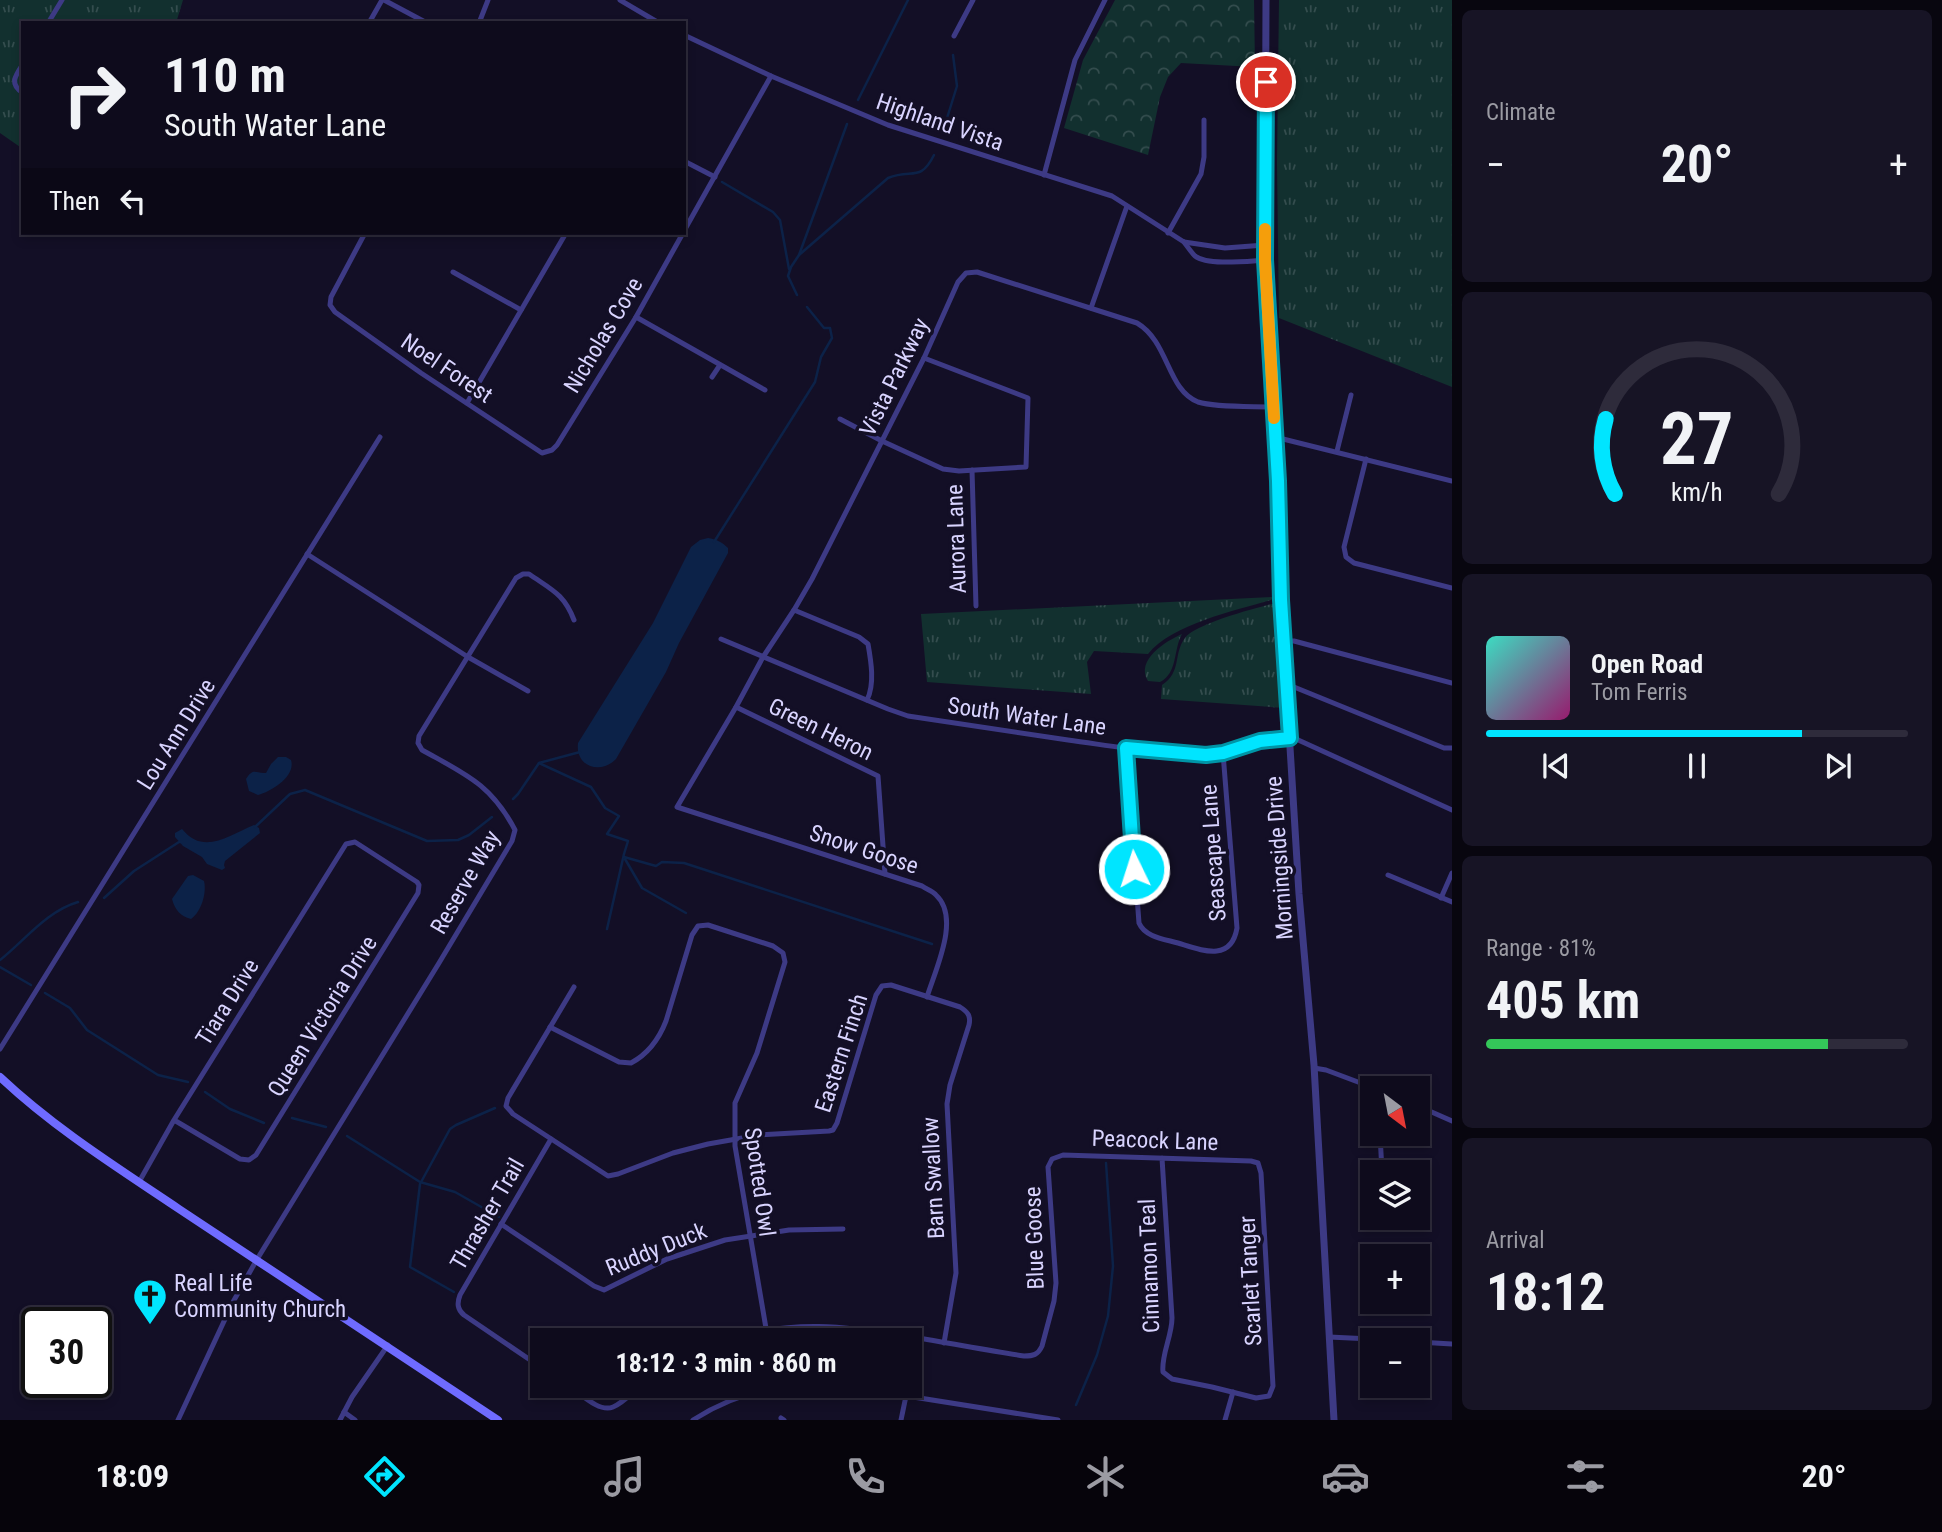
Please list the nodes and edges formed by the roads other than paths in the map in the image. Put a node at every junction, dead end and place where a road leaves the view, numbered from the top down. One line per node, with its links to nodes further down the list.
1 (62, 0): 8 (street)
2 (383, 0): 9 (street); 10 (street)
3 (488, 0): 11 (street)
4 (620, 0): 12 (street)
5 (973, 0): 14 (street)
6 (1104, 0): 20 (street)
7 (1266, 0): 29 (street, Morningside Drive)
8 (49, 21)
9 (370, 21)
10 (423, 21)
11 (480, 21)
12 (656, 21)
13 (686, 36): 16 (street, Highland Vista)
14 (954, 36)
15 (21, 67): 17 (street)
16 (771, 76): 20 (street, Highland Vista); 21 (street, Nicholas Cove)
17 (21, 92)
18 (1203, 120): 24 (street)
19 (686, 162): 21 (street)
20 (1044, 175): 22 (street, Highland Vista)
21 (715, 177): 23 (street, Nicholas Cove)
22 (1127, 206): 24 (street, Highland Vista); 32 (street)
23 (686, 228)
24 (1168, 233): 28 (street, Highland Vista)
25 (364, 235): 40 (street, Noel Forest)
26 (565, 235): 33 (street)
27 (682, 235): 34 (street, Nicholas Cove)
28 (1184, 242): 29 (street, Highland Vista); 30 (street, Highland Vista)
29 (1265, 246): 30 (street, Morningside Drive)
30 (1265, 260): 41 (street, Morningside Drive)
31 (453, 272): 33 (street)
32 (1091, 308): 35 (street, Vista Parkway); 41 (street, Vista Parkway)
33 (521, 310): 40 (street)
34 (636, 317): 36 (street); 46 (street, Nicholas Cove)
35 (924, 358): 45 (street, Vista Parkway); 49 (street)
36 (720, 365): 37 (street); 38 (street)
37 (712, 377)
38 (765, 390)
39 (1351, 395): 47 (street)
40 (467, 403): 46 (street, Noel Forest)
41 (1274, 407): 44 (street, Morningside Drive)
42 (839, 419): 45 (street)
43 (380, 437): 51 (street, Lou Ann Drive)
44 (1275, 437): 47 (street); 57 (street, Morningside Drive)
45 (882, 441): 49 (street); 54 (street, Vista Parkway)
46 (549, 451)
47 (1337, 451): 48 (street)
48 (1366, 459): 50 (street); 52 (street)
49 (972, 470): 53 (street, Aurora Lane)
50 (1452, 481)
51 (307, 554): 58 (street); 80 (street, Lou Ann Drive)
52 (1452, 588)
53 (976, 606)
54 (794, 610): 59 (street, Vista Parkway); 63 (street)
55 (574, 620): 58 (street, Reserve Way)
56 (721, 639): 59 (street, South Water Lane)
57 (1284, 641): 60 (street); 61 (street, Morningside Drive)
58 (468, 657): 62 (street); 96 (street, Reserve Way)
59 (763, 657): 63 (street, South Water Lane); 64 (street, Vista Parkway)
60 (1452, 683)
61 (1286, 687): 65 (street, Morningside Drive); 67 (street)
62 (527, 691)
63 (867, 700): 66 (street, South Water Lane)
64 (736, 707): 69 (street, Vista Parkway); 73 (street, Green Heron)
65 (1290, 738): 68 (street, South Water Lane); 70 (street, South Water Lane); 81 (street, Morningside Drive)
66 (1126, 748): 68 (street, South Water Lane); 68 (street, Seascape Lane)
67 (1452, 748)
68 (1223, 753)
69 (677, 807): 73 (street, Snow Goose)
70 (1452, 810)
71 (349, 842): 85 (street, Tiara Drive); 85 (street, Queen Victoria Drive)
72 (1452, 873): 75 (street)
73 (885, 874): 78 (street, Snow Goose)
74 (1388, 875): 75 (street)
75 (1441, 898): 76 (street)
76 (1452, 902)
77 (574, 987): 79 (street)
78 (927, 997): 88 (street, Eastern Finch); 103 (street, Barn Swallow)
79 (550, 1027): 87 (street); 88 (street, Spotted Owl)
80 (0, 1049)
81 (1314, 1068): 83 (street); 100 (street, Morningside Drive)
82 (0, 1077): 92 (main road)
83 (1360, 1083)
84 (1430, 1111): 86 (street)
85 (174, 1120): 92 (street, Tiara Drive)
86 (1452, 1121)
87 (551, 1139): 88 (street); 93 (street, Thrasher Trail)
88 (734, 1139): 95 (street, Spotted Owl)
89 (1052, 1158): 90 (street, Peacock Lane); 103 (street, Blue Goose)
90 (1162, 1158): 91 (street, Peacock Lane); 108 (street, Cinnamon Teal)
91 (1258, 1163): 108 (street, Scarlet Tanger)
92 (139, 1182): 96 (main road)
93 (502, 1224): 95 (street, Ruddy Duck); 107 (street, Thrasher Trail)
94 (843, 1229): 95 (street, Ruddy Duck)
95 (749, 1235): 97 (street, Spotted Owl)
96 (256, 1261): 106 (main road); 115 (street)
97 (766, 1328)
98 (782, 1328): 99 (street)
99 (855, 1328)
100 (1329, 1337): 101 (street); 123 (street, Morningside Drive)
101 (1360, 1338)
102 (922, 1339): 103 (street)
103 (944, 1343)
104 (1430, 1343): 105 (street)
105 (1452, 1344)
106 (388, 1345): 114 (street); 118 (main road)
107 (530, 1360)
108 (1233, 1392): 122 (street)
109 (587, 1398): 110 (street)
110 (626, 1398)
111 (738, 1398): 119 (street)
112 (906, 1398): 120 (street)
113 (919, 1398): 121 (street)
114 (344, 1412): 116 (street); 117 (street)
115 (178, 1420)
116 (340, 1420)
117 (355, 1420)
118 (498, 1420)
119 (693, 1420)
120 (901, 1420)
121 (1058, 1420)
122 (1225, 1420)
123 (1334, 1420)

